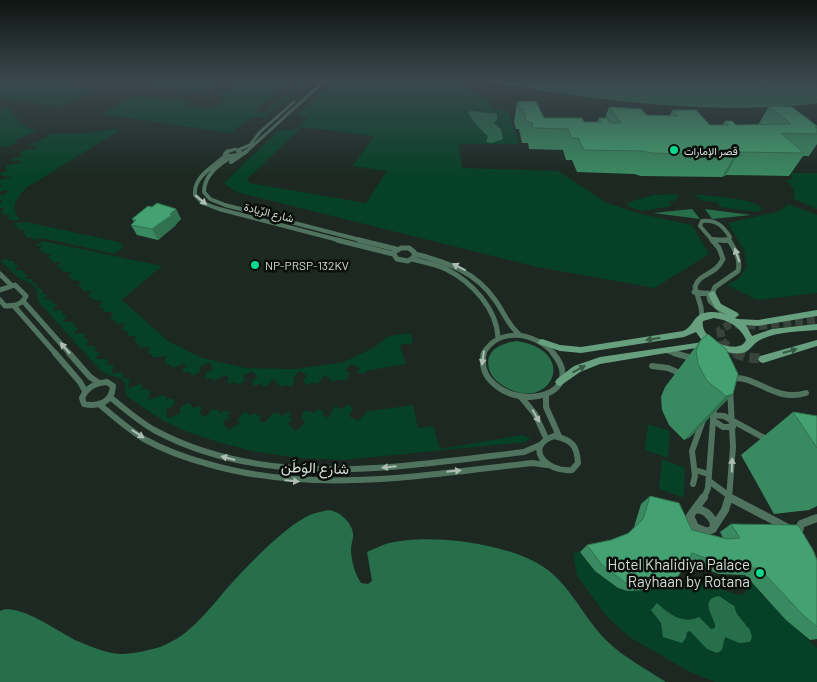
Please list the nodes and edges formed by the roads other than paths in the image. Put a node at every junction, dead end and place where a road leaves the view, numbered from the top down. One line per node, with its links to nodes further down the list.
1 (281, 114): 3 (street)
2 (287, 114): 6 (street)
3 (238, 150): 4 (street, شارع الرِّيادة); 5 (street)
4 (226, 155): 5 (street); 9 (street, شارع الرِّيادة, one-way to 9)
5 (233, 156): 6 (street)
6 (209, 176): 9 (street, شارع الرِّيادة)
7 (713, 239): 8 (street); 8 (street); 17 (street)
8 (729, 239): 18 (street, one-way to 8)
9 (395, 252): 10 (street); 11 (street)
10 (415, 254): 11 (street); 13 (street, one-way to 10)
11 (412, 259): 16 (street)
12 (0, 274): 14 (street)
13 (480, 282): 16 (street); 27 (street)
14 (10, 285): 15 (street); 20 (street)
15 (0, 289)
16 (474, 290): 28 (street)
17 (694, 292): 18 (street); 25 (street)
18 (710, 294): 23 (street); 24 (street)
19 (0, 300): 21 (street)
20 (24, 301): 21 (street); 39 (street, one-way to 20)
21 (14, 306): 40 (street)
22 (817, 313): 23 (street)
23 (775, 319): 24 (street)
24 (732, 320): 25 (street); 30 (street)
25 (700, 321): 29 (street, one-way to 29); 32 (street)
26 (817, 327): 30 (street)
27 (520, 335): 28 (street); 29 (street)
28 (498, 338): 44 (street, one-way to 44)
29 (542, 342): 38 (street)
30 (750, 342): 32 (street)
31 (817, 344): 34 (street, one-way to 31)
32 (717, 346): 33 (street)
33 (666, 351): 35 (street); 38 (street, one-way to 33)
34 (763, 359)
35 (703, 363)
36 (652, 366): 37 (street)
37 (693, 378)
38 (560, 382): 42 (street)
39 (99, 383): 40 (street); 43 (street)
40 (85, 391): 46 (street, شارع الوَطَن)
41 (806, 393): 48 (street)
42 (546, 394): 44 (street); 49 (street)
43 (110, 397): 46 (street); 52 (street, شارع الوَطَن, one-way to 43)
44 (521, 397): 50 (street, one-way to 50)
45 (713, 398): 47 (street)
46 (99, 404): 53 (street, شارع الوَطَن, one-way to 53)
47 (714, 418): 48 (street); 48 (street); 54 (street); 55 (street)
48 (733, 424): 51 (street); 57 (street, one-way to 48)
49 (559, 436): 50 (street); 53 (street)
50 (546, 438): 52 (street)
51 (775, 444)
52 (540, 445): 53 (street)
53 (547, 464)
54 (695, 470): 55 (street); 56 (street)
55 (708, 478): 57 (street); 58 (street)
56 (693, 484)
57 (729, 497): 59 (street); 60 (street)
58 (696, 509): 60 (street); 60 (street)
59 (817, 518)
60 (714, 527)

